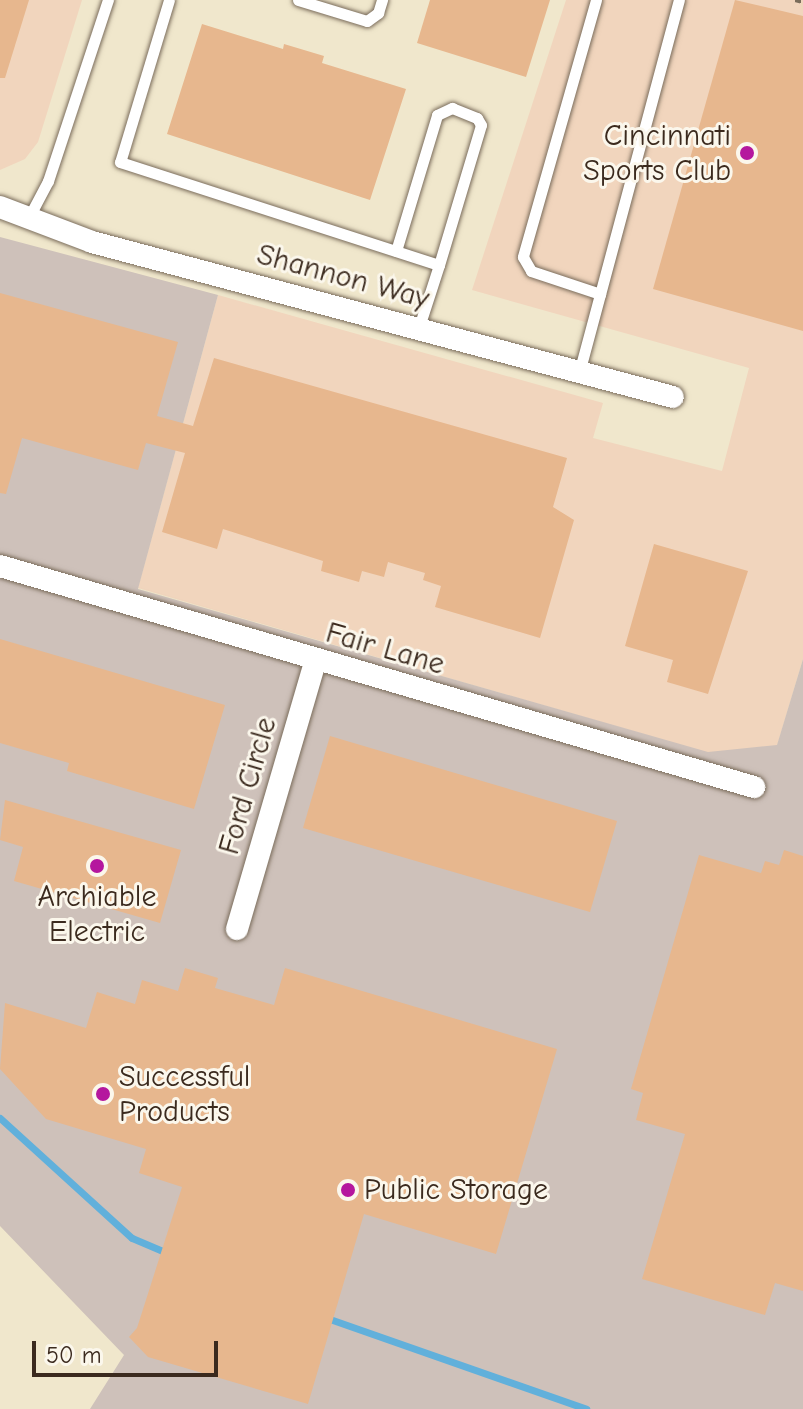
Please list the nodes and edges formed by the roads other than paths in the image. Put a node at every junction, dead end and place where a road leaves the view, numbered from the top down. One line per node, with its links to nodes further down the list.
1 (108, 0): 8 (lane)
2 (169, 0): 9 (lane)
3 (298, 0): 4 (lane)
4 (382, 0)
5 (596, 0): 11 (lane)
6 (679, 0): 11 (lane)
7 (0, 207): 8 (street, Shannon Way)
8 (29, 217): 12 (street, Shannon Way)
9 (396, 251): 10 (lane); 10 (lane)
10 (439, 265): 12 (lane)
11 (600, 294): 13 (lane)
12 (419, 327): 13 (street, Shannon Way)
13 (580, 369): 14 (street, Shannon Way)
14 (673, 397)
15 (0, 566): 16 (street, Fair Lane)
16 (316, 659): 17 (street, Fair Lane); 18 (street, Ford Circle)
17 (754, 787)
18 (237, 929)

